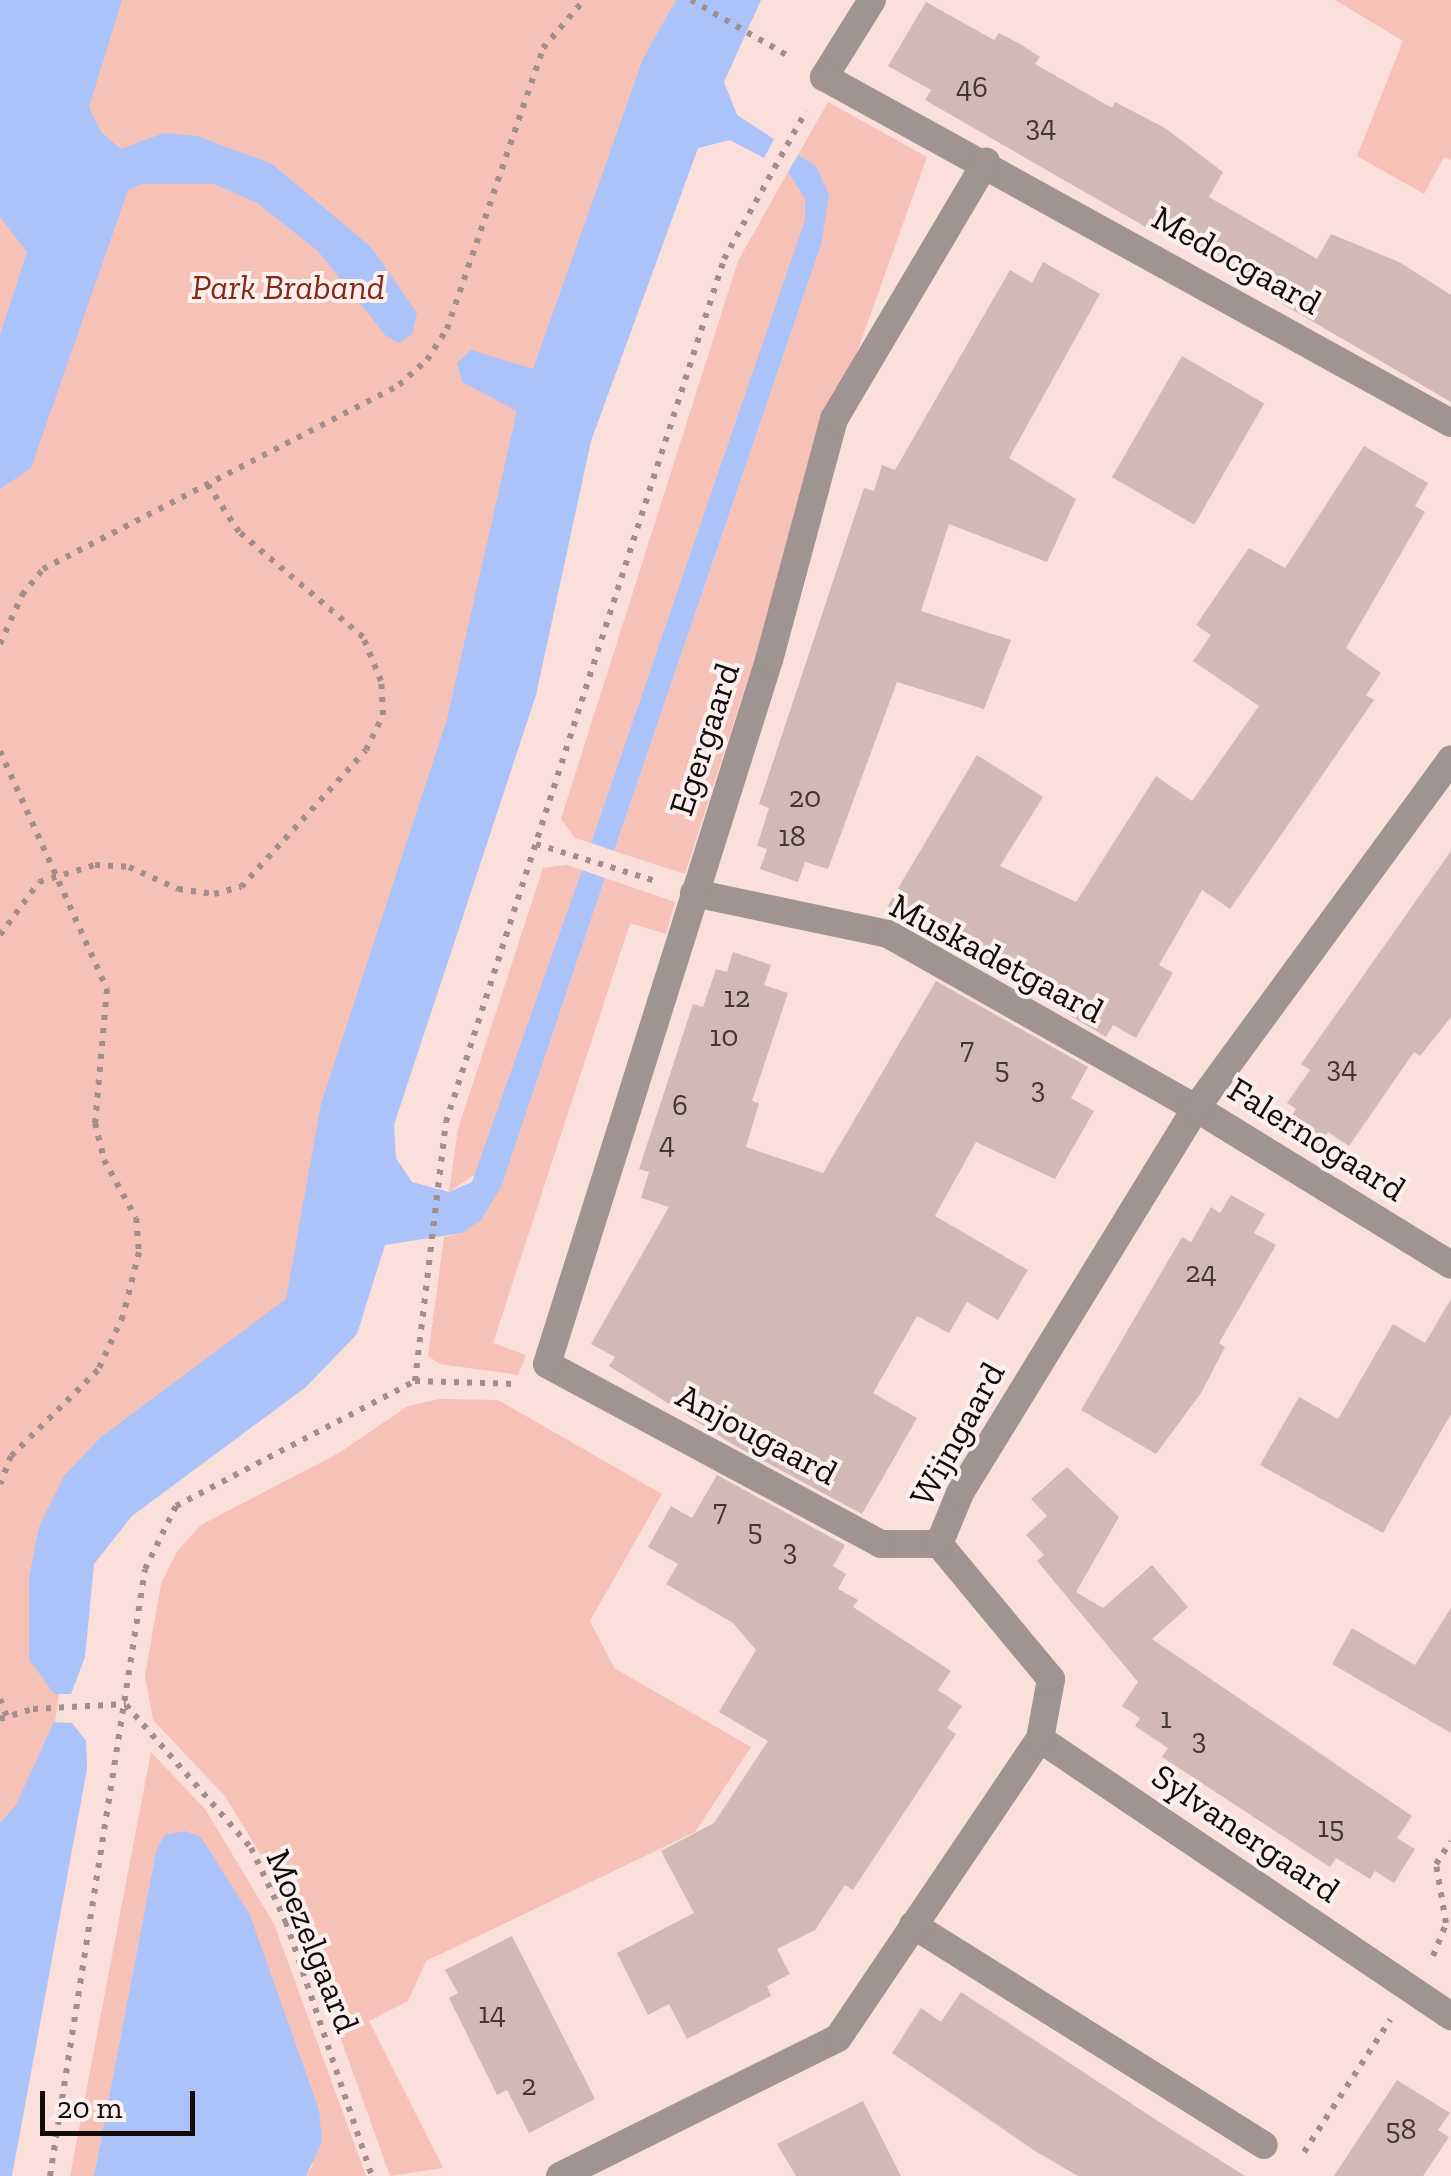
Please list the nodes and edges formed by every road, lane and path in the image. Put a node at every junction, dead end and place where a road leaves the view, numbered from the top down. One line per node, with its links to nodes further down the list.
1 (584, 0): 8 (path)
2 (692, 0): 4 (path)
3 (872, 0): 5 (street)
4 (762, 41)
5 (824, 77): 6 (street, Medocgaard); 12 (path)
6 (986, 162): 7 (street, Medocgaard); 14 (street, Egergaard)
7 (1451, 423)
8 (208, 484): 9 (path); 13 (path)
9 (0, 644)
10 (0, 751): 13 (path)
11 (1451, 759): 16 (street, Wijngaard)
12 (536, 844): 14 (path); 19 (path)
13 (56, 875): 15 (path); 20 (path)
14 (694, 893): 16 (street, Muskadetgaard); 18 (street, Egergaard)
15 (0, 935)
16 (1196, 1108): 17 (street, Falernogaard); 21 (street, Wijngaard)
17 (1451, 1265)
18 (547, 1364): 19 (path); 21 (street, Anjougaard)
19 (415, 1381): 23 (path)
20 (0, 1484)
21 (938, 1544): 25 (street, Wijngaard)
22 (0, 1698): 24 (path)
23 (126, 1704): 24 (path); 29 (path); 30 (path, Moezelgaard)
24 (3, 1718)
25 (1040, 1739): 26 (street, Wijngaard); 27 (street, Sylvanergaard)
26 (914, 1925): 28 (street); 31 (street, Wijngaard)
27 (1451, 2016)
28 (1264, 2146)
29 (50, 2176)
30 (372, 2176)
31 (560, 2176)

